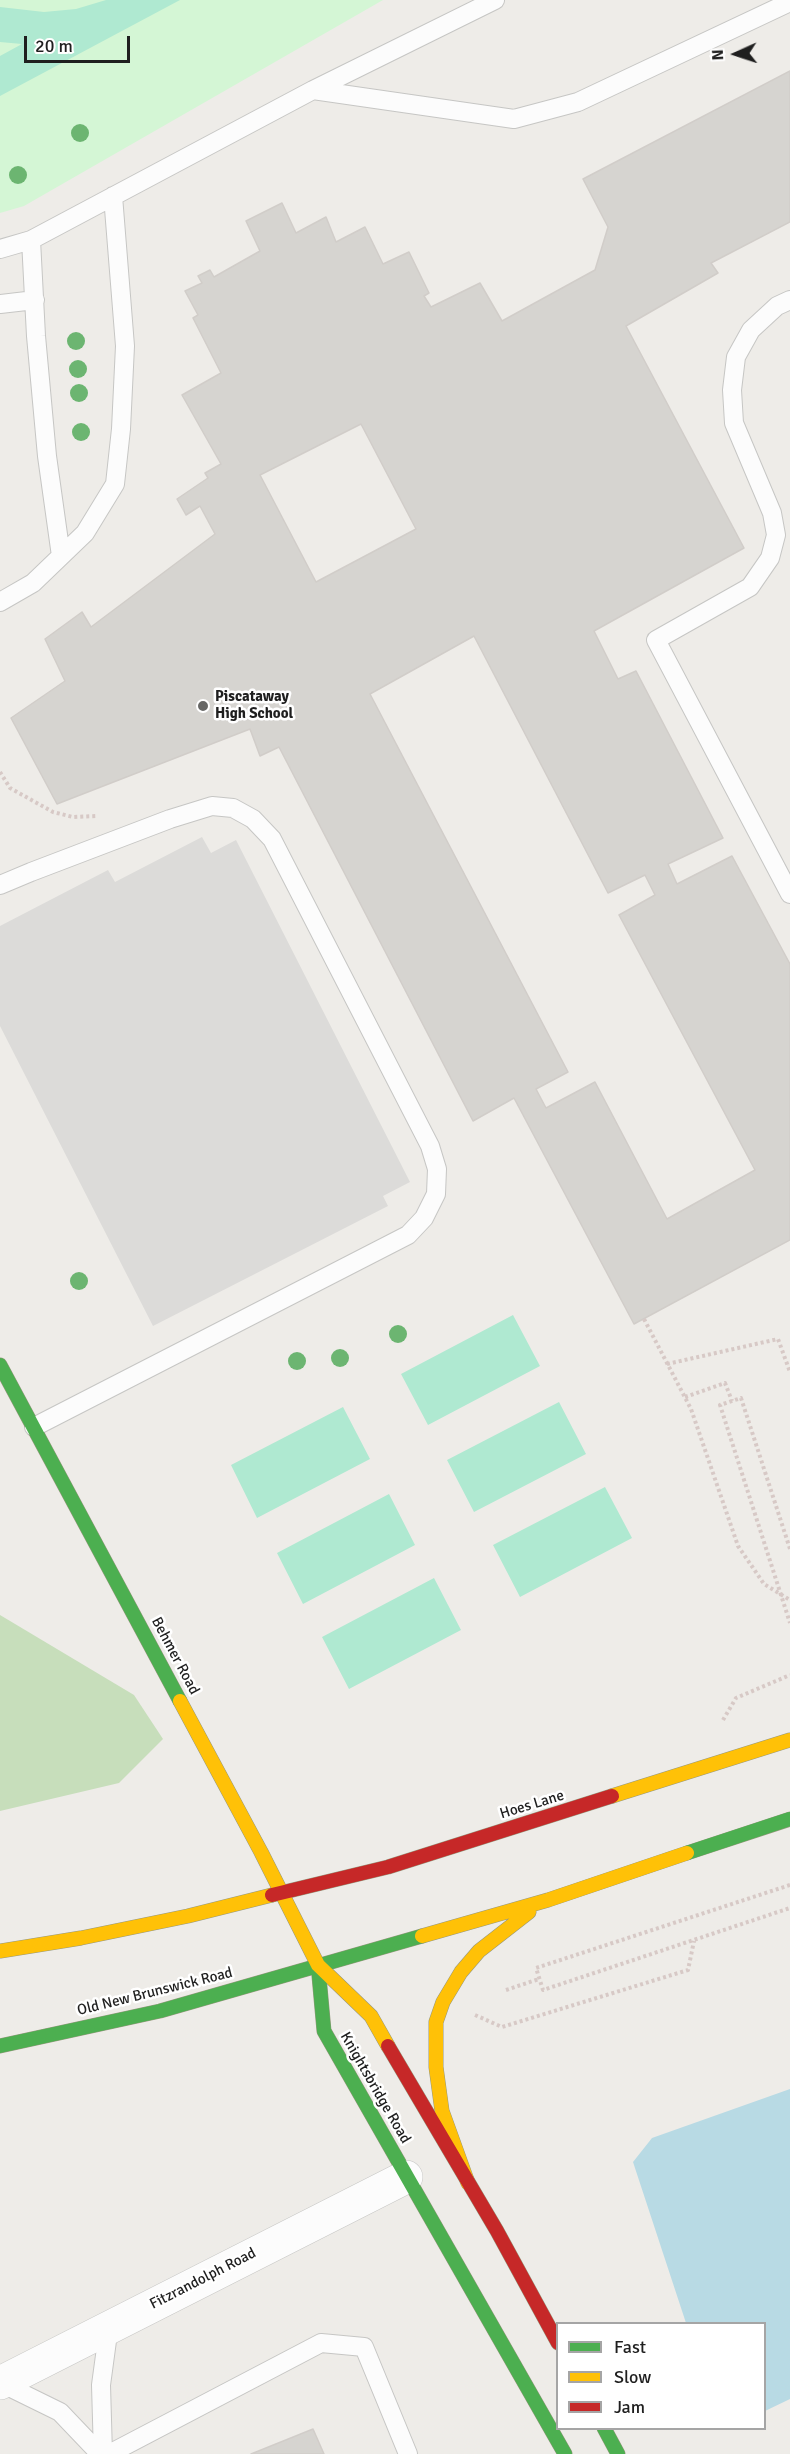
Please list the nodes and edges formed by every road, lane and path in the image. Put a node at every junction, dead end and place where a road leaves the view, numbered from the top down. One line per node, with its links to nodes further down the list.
1 (495, 0): 3 (lane)
2 (790, 2): 3 (lane)
3 (313, 90): 4 (lane)
4 (113, 196): 5 (lane); 10 (lane)
5 (31, 240): 6 (lane); 7 (lane)
6 (0, 249)
7 (35, 300): 9 (lane); 10 (lane)
8 (790, 300): 15 (lane)
9 (0, 304)
10 (61, 556): 11 (lane)
11 (0, 602)
12 (0, 772): 13 (path)
13 (96, 816)
14 (0, 885): 22 (lane)
15 (790, 894)
16 (644, 1319): 17 (path)
17 (667, 1364): 19 (path); 20 (path)
18 (0, 1365): 22 (main road, Behmer Road)
19 (790, 1372)
20 (685, 1397): 21 (path); 24 (path)
21 (732, 1401): 23 (path, bridge); 25 (path, bridge)
22 (34, 1427): 31 (main road, Behmer Road)
23 (790, 1549)
24 (790, 1600)
25 (790, 1623)
26 (790, 1675): 27 (path)
27 (723, 1720)
28 (790, 1740): 31 (main road, Hoes Lane)
29 (790, 1819): 32 (main road)
30 (790, 1885): 37 (path)
31 (281, 1893): 35 (main road); 36 (main road, Behmer Road)
32 (548, 1900): 36 (main road); 42 (main road)
33 (790, 1908): 34 (path)
34 (694, 1940): 37 (path); 39 (path)
35 (0, 1951)
36 (318, 1965): 40 (main road, Old New Brunswick Road); 41 (main road, Knightsbridge Road); 42 (main road)
37 (539, 1979): 38 (path)
38 (506, 1990)
39 (474, 2015)
40 (0, 2046)
41 (406, 2177): 43 (street, Fitzrandolph Road); 50 (main road, Knightsbridge Road)
42 (468, 2183): 44 (main road)
43 (109, 2326): 45 (street, Fitzrandolph Road); 47 (lane)
44 (556, 2339)
45 (1, 2383): 47 (lane)
46 (605, 2430): 51 (main road)
47 (101, 2454)
48 (109, 2454): 49 (lane)
49 (408, 2454)
50 (565, 2454)
51 (618, 2454)

